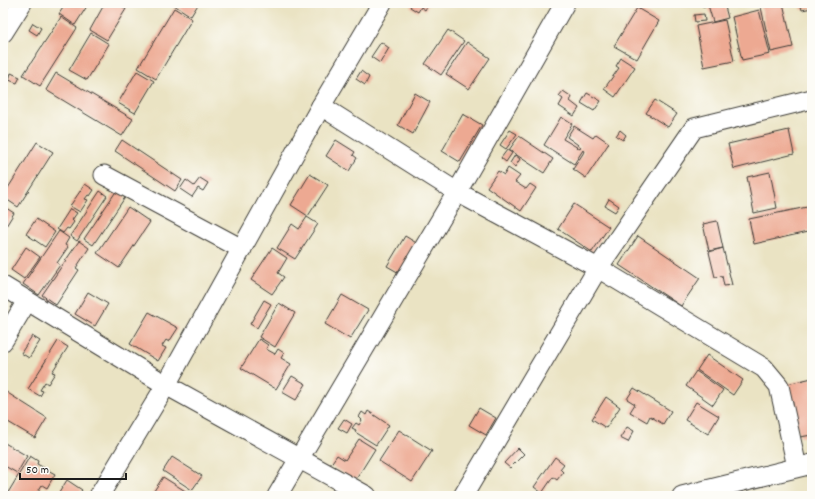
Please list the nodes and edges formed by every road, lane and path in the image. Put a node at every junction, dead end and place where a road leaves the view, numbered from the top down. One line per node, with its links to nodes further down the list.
1 (22, 3): 4 (street)
2 (382, 3): 6 (street)
3 (566, 3): 8 (street)
4 (3, 33)
5 (812, 99): 10 (street)
6 (321, 106): 8 (street); 9 (street)
7 (104, 175): 9 (street)
8 (457, 192): 10 (street); 15 (street)
9 (242, 249): 14 (street)
10 (598, 268): 16 (street); 20 (street)
11 (3, 286): 12 (street)
12 (27, 301): 13 (street); 14 (street)
13 (3, 341)
14 (166, 385): 15 (street); 17 (street)
15 (299, 458): 18 (street); 19 (street)
16 (804, 465): 21 (street)
17 (99, 496)
18 (277, 496)
19 (367, 496)
20 (463, 496)
21 (682, 496)

